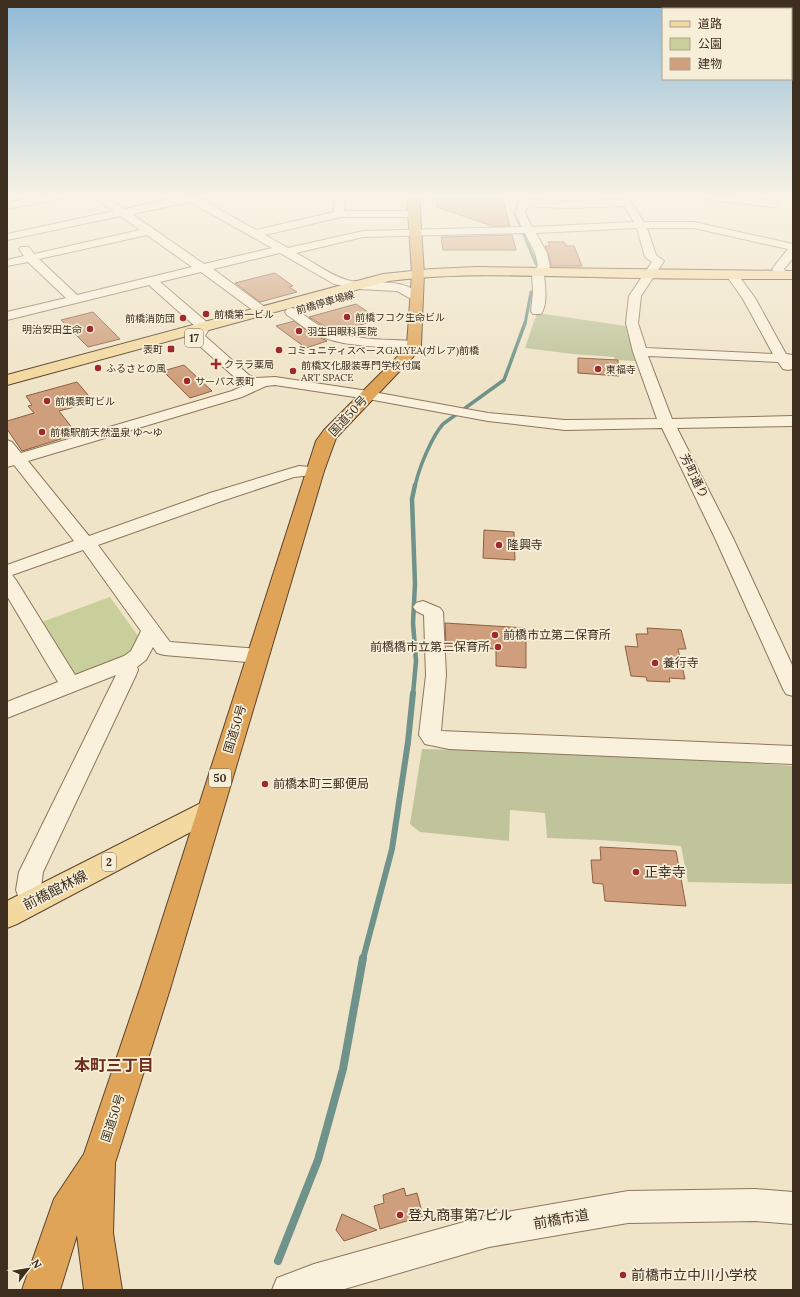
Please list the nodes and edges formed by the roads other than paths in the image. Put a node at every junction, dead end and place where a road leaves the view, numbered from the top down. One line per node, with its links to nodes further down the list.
1 (37, 257): 8 (street)
2 (185, 257): 12 (street)
3 (253, 257): 12 (street)
4 (294, 257): 18 (street)
5 (542, 257): 13 (street)
6 (651, 257): 11 (street)
7 (788, 257): 16 (street)
8 (31, 258): 10 (street); 21 (street)
9 (416, 259): 14 (highway); 18 (main road)
10 (7, 263)
11 (654, 267): 13 (main road); 15 (main road); 28 (street, 芳町通り)
12 (201, 268): 17 (street); 23 (street)
13 (538, 273): 14 (main road); 22 (street)
14 (418, 274): 18 (main road, 前橋停車場線 / 17); 19 (main road, 前橋停車場線 / 17); 20 (highway)
15 (732, 275): 16 (main road); 29 (street)
16 (787, 275)
17 (152, 281): 21 (street); 26 (street)
18 (346, 286): 19 (main road, 前橋停車場線 / 17); 23 (main road, 前橋停車場線 / 17); 24 (main road, 前橋停車場線 / 17)
19 (380, 287): 20 (street)
20 (417, 298): 27 (highway)
21 (74, 299): 25 (street)
22 (537, 311)
23 (262, 312): 26 (main road, 前橋停車場線 / 17)
24 (291, 312): 26 (main road, 前橋停車場線 / 17); 27 (street)
25 (7, 316)
26 (201, 332): 31 (main road, 前橋停車場線 / 17); 32 (street); 33 (main road, 前橋停車場線 / 17)
27 (414, 345): 34 (highway, 国道50号 / 50)
28 (640, 352): 29 (street); 36 (street, 芳町通り)
29 (788, 358): 30 (street)
30 (793, 372)
31 (7, 380)
32 (262, 382): 34 (street); 38 (street)
33 (7, 389)
34 (368, 394): 36 (street); 39 (highway, 国道50号 / 50)
35 (793, 421): 36 (street)
36 (666, 422): 48 (street, 芳町通り)
37 (7, 445): 38 (street)
38 (12, 461): 40 (street)
39 (315, 471): 40 (street); 45 (highway, 国道50号 / 50)
40 (88, 543): 41 (street); 44 (street)
41 (7, 571)
42 (7, 580): 47 (street)
43 (423, 607): 50 (street)
44 (152, 630): 45 (street); 46 (street)
45 (258, 656): 51 (highway, 国道50号 / 50)
46 (125, 663): 47 (street); 52 (street)
47 (70, 684): 49 (street)
48 (793, 689)
49 (7, 710)
50 (793, 755)
51 (210, 810): 52 (main road, 前橋館林線 / 2); 54 (highway, 国道50号 / 50)
52 (32, 902): 53 (main road, 前橋館林線 / 2)
53 (7, 915)
54 (98, 1163): 56 (highway); 57 (highway, 国道50号 / 50)
55 (793, 1208): 58 (street, 前橋市道)
56 (41, 1290)
57 (103, 1290)
58 (289, 1290)

